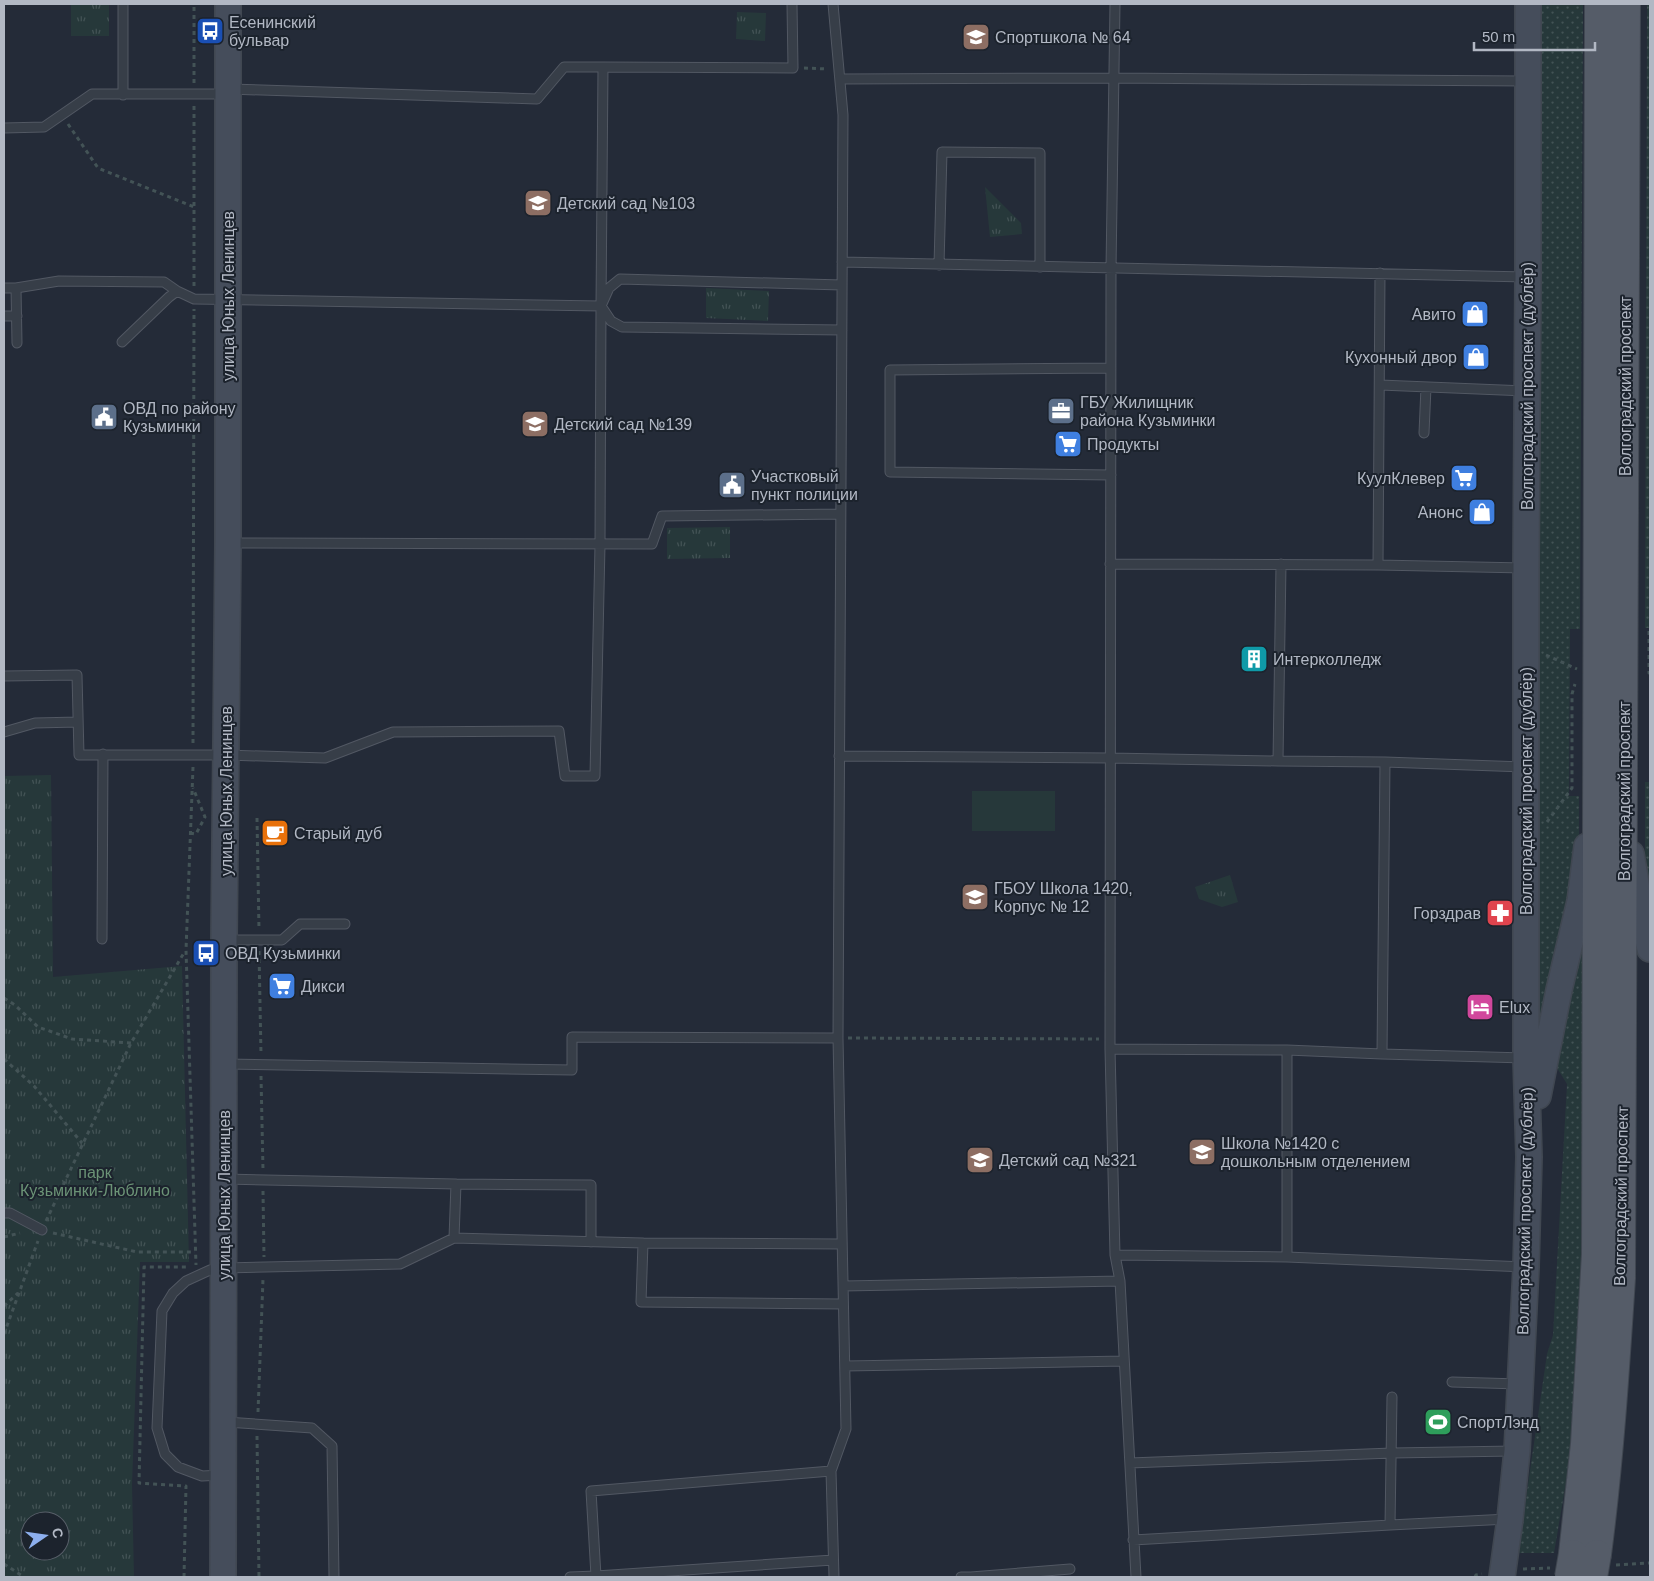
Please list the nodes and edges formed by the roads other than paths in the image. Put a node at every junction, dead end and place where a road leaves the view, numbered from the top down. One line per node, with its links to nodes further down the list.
1 (123, 4): 14 (lane)
2 (228, 4): 13 (main road, улица Юных Ленинцев)
3 (792, 4): 9 (lane)
4 (833, 4): 10 (lane)
5 (1115, 4): 11 (lane)
6 (1528, 4): 12 (main road, Волгоградский проспект (дублёр))
7 (1599, 4): 49 (main road, Волгоградский проспект)
8 (1626, 4): 57 (main road, Волгоградский проспект)
9 (603, 67): 13 (lane); 27 (lane)
10 (839, 74): 11 (lane); 16 (lane)
11 (1114, 78): 12 (lane); 19 (lane)
12 (1528, 81): 21 (main road, Волгоградский проспект (дублёр))
13 (228, 92): 14 (lane); 26 (main road, улица Юных Ленинцев)
14 (123, 95): 15 (lane)
15 (4, 128)
16 (842, 262): 17 (lane); 22 (lane)
17 (940, 265): 18 (lane); 18 (lane)
18 (1040, 267): 19 (lane)
19 (1111, 269): 20 (lane); 33 (lane)
20 (1380, 273): 21 (lane); 34 (lane)
21 (1528, 277): 36 (main road, Волгоградский проспект (дублёр))
22 (842, 285): 27 (lane); 30 (lane)
23 (4, 288): 24 (lane)
24 (16, 288): 25 (lane); 29 (lane)
25 (177, 292): 26 (lane); 31 (lane)
26 (228, 300): 27 (lane); 40 (main road, улица Юных Ленинцев)
27 (601, 306): 30 (lane); 41 (lane)
28 (4, 316): 29 (lane)
29 (16, 316): 32 (lane)
30 (842, 330): 39 (lane)
31 (122, 342)
32 (17, 343)
33 (1111, 368): 38 (lane); 38 (lane)
34 (1380, 385): 35 (lane); 44 (lane)
35 (1426, 387): 36 (lane); 37 (lane)
36 (1526, 391): 45 (main road, Волгоградский проспект (дублёр))
37 (1424, 433)
38 (1111, 475): 42 (lane)
39 (840, 514): 41 (lane); 52 (lane)
40 (228, 543): 41 (lane); 51 (main road, улица Юных Ленинцев)
41 (600, 545): 51 (lane)
42 (1110, 564): 43 (lane); 53 (lane)
43 (1281, 564): 44 (lane); 54 (lane)
44 (1378, 564): 45 (lane)
45 (1526, 568): 56 (main road, Волгоградский проспект (дублёр))
46 (4, 676): 47 (lane)
47 (78, 722): 48 (lane); 50 (lane)
48 (4, 732)
49 (1598, 734): 68 (main road); 99 (main road, Волгоградский проспект)
50 (103, 754): 51 (lane); 59 (lane)
51 (226, 755): 60 (main road, улица Юных Ленинцев)
52 (839, 756): 53 (lane); 62 (lane)
53 (1110, 758): 54 (lane); 63 (lane)
54 (1278, 761): 55 (lane)
55 (1385, 762): 56 (lane); 65 (lane)
56 (1527, 767): 66 (main road, Волгоградский проспект (дублёр))
57 (1624, 788): 61 (main road); 99 (main road, Волгоградский проспект)
58 (345, 924): 60 (lane)
59 (102, 939)
60 (224, 940): 67 (main road, улица Юных Ленинцев)
61 (1650, 950)
62 (838, 1038): 67 (lane); 76 (lane)
63 (1110, 1049): 64 (lane); 77 (lane)
64 (1287, 1050): 65 (lane); 78 (lane)
65 (1382, 1054): 66 (lane)
66 (1526, 1058): 68 (main road, Волгоградский проспект (дублёр))
67 (224, 1064): 69 (main road, улица Юных Ленинцев)
68 (1529, 1157): 79 (main road, Волгоградский проспект (дублёр))
69 (224, 1179): 70 (lane); 80 (main road, улица Юных Ленинцев)
70 (456, 1184): 73 (lane); 74 (lane)
71 (4, 1212): 72 (lane)
72 (42, 1230)
73 (454, 1238): 74 (lane); 80 (lane)
74 (591, 1242): 75 (lane)
75 (643, 1243): 76 (lane); 83 (lane)
76 (842, 1244): 82 (lane)
77 (1115, 1255): 78 (lane); 81 (lane)
78 (1287, 1257): 79 (lane)
79 (1526, 1267): 87 (main road, Волгоградский проспект (дублёр))
80 (224, 1268): 89 (main road, улица Юных Ленинцев); 94 (lane)
81 (1120, 1281): 82 (lane); 84 (lane)
82 (843, 1286): 83 (lane)
83 (843, 1304): 85 (lane)
84 (1124, 1361): 85 (lane); 92 (lane)
85 (845, 1366): 93 (lane)
86 (1452, 1382): 87 (lane)
87 (1521, 1384): 90 (main road, Волгоградский проспект (дублёр))
88 (1392, 1397): 91 (lane)
89 (223, 1422): 94 (main road, улица Юных Ленинцев); 103 (lane)
90 (1517, 1451): 91 (lane); 95 (main road, Волгоградский проспект (дублёр))
91 (1392, 1453): 92 (lane); 96 (lane)
92 (1130, 1462): 97 (lane)
93 (831, 1471): 98 (lane); 101 (lane)
94 (222, 1475): 102 (main road, улица Юных Ленинцев)
95 (1510, 1519): 96 (lane); 109 (main road, Волгоградский проспект (дублёр))
96 (1390, 1525): 97 (lane)
97 (1134, 1540): 108 (lane)
98 (833, 1560): 101 (lane); 105 (lane)
99 (1583, 1566)
100 (1070, 1569): 107 (lane)
101 (596, 1576): 104 (lane)
102 (222, 1577)
103 (334, 1577)
104 (570, 1577)
105 (834, 1577)
106 (961, 1577): 107 (lane)
107 (971, 1577)
108 (1136, 1577)
109 (1502, 1577)

